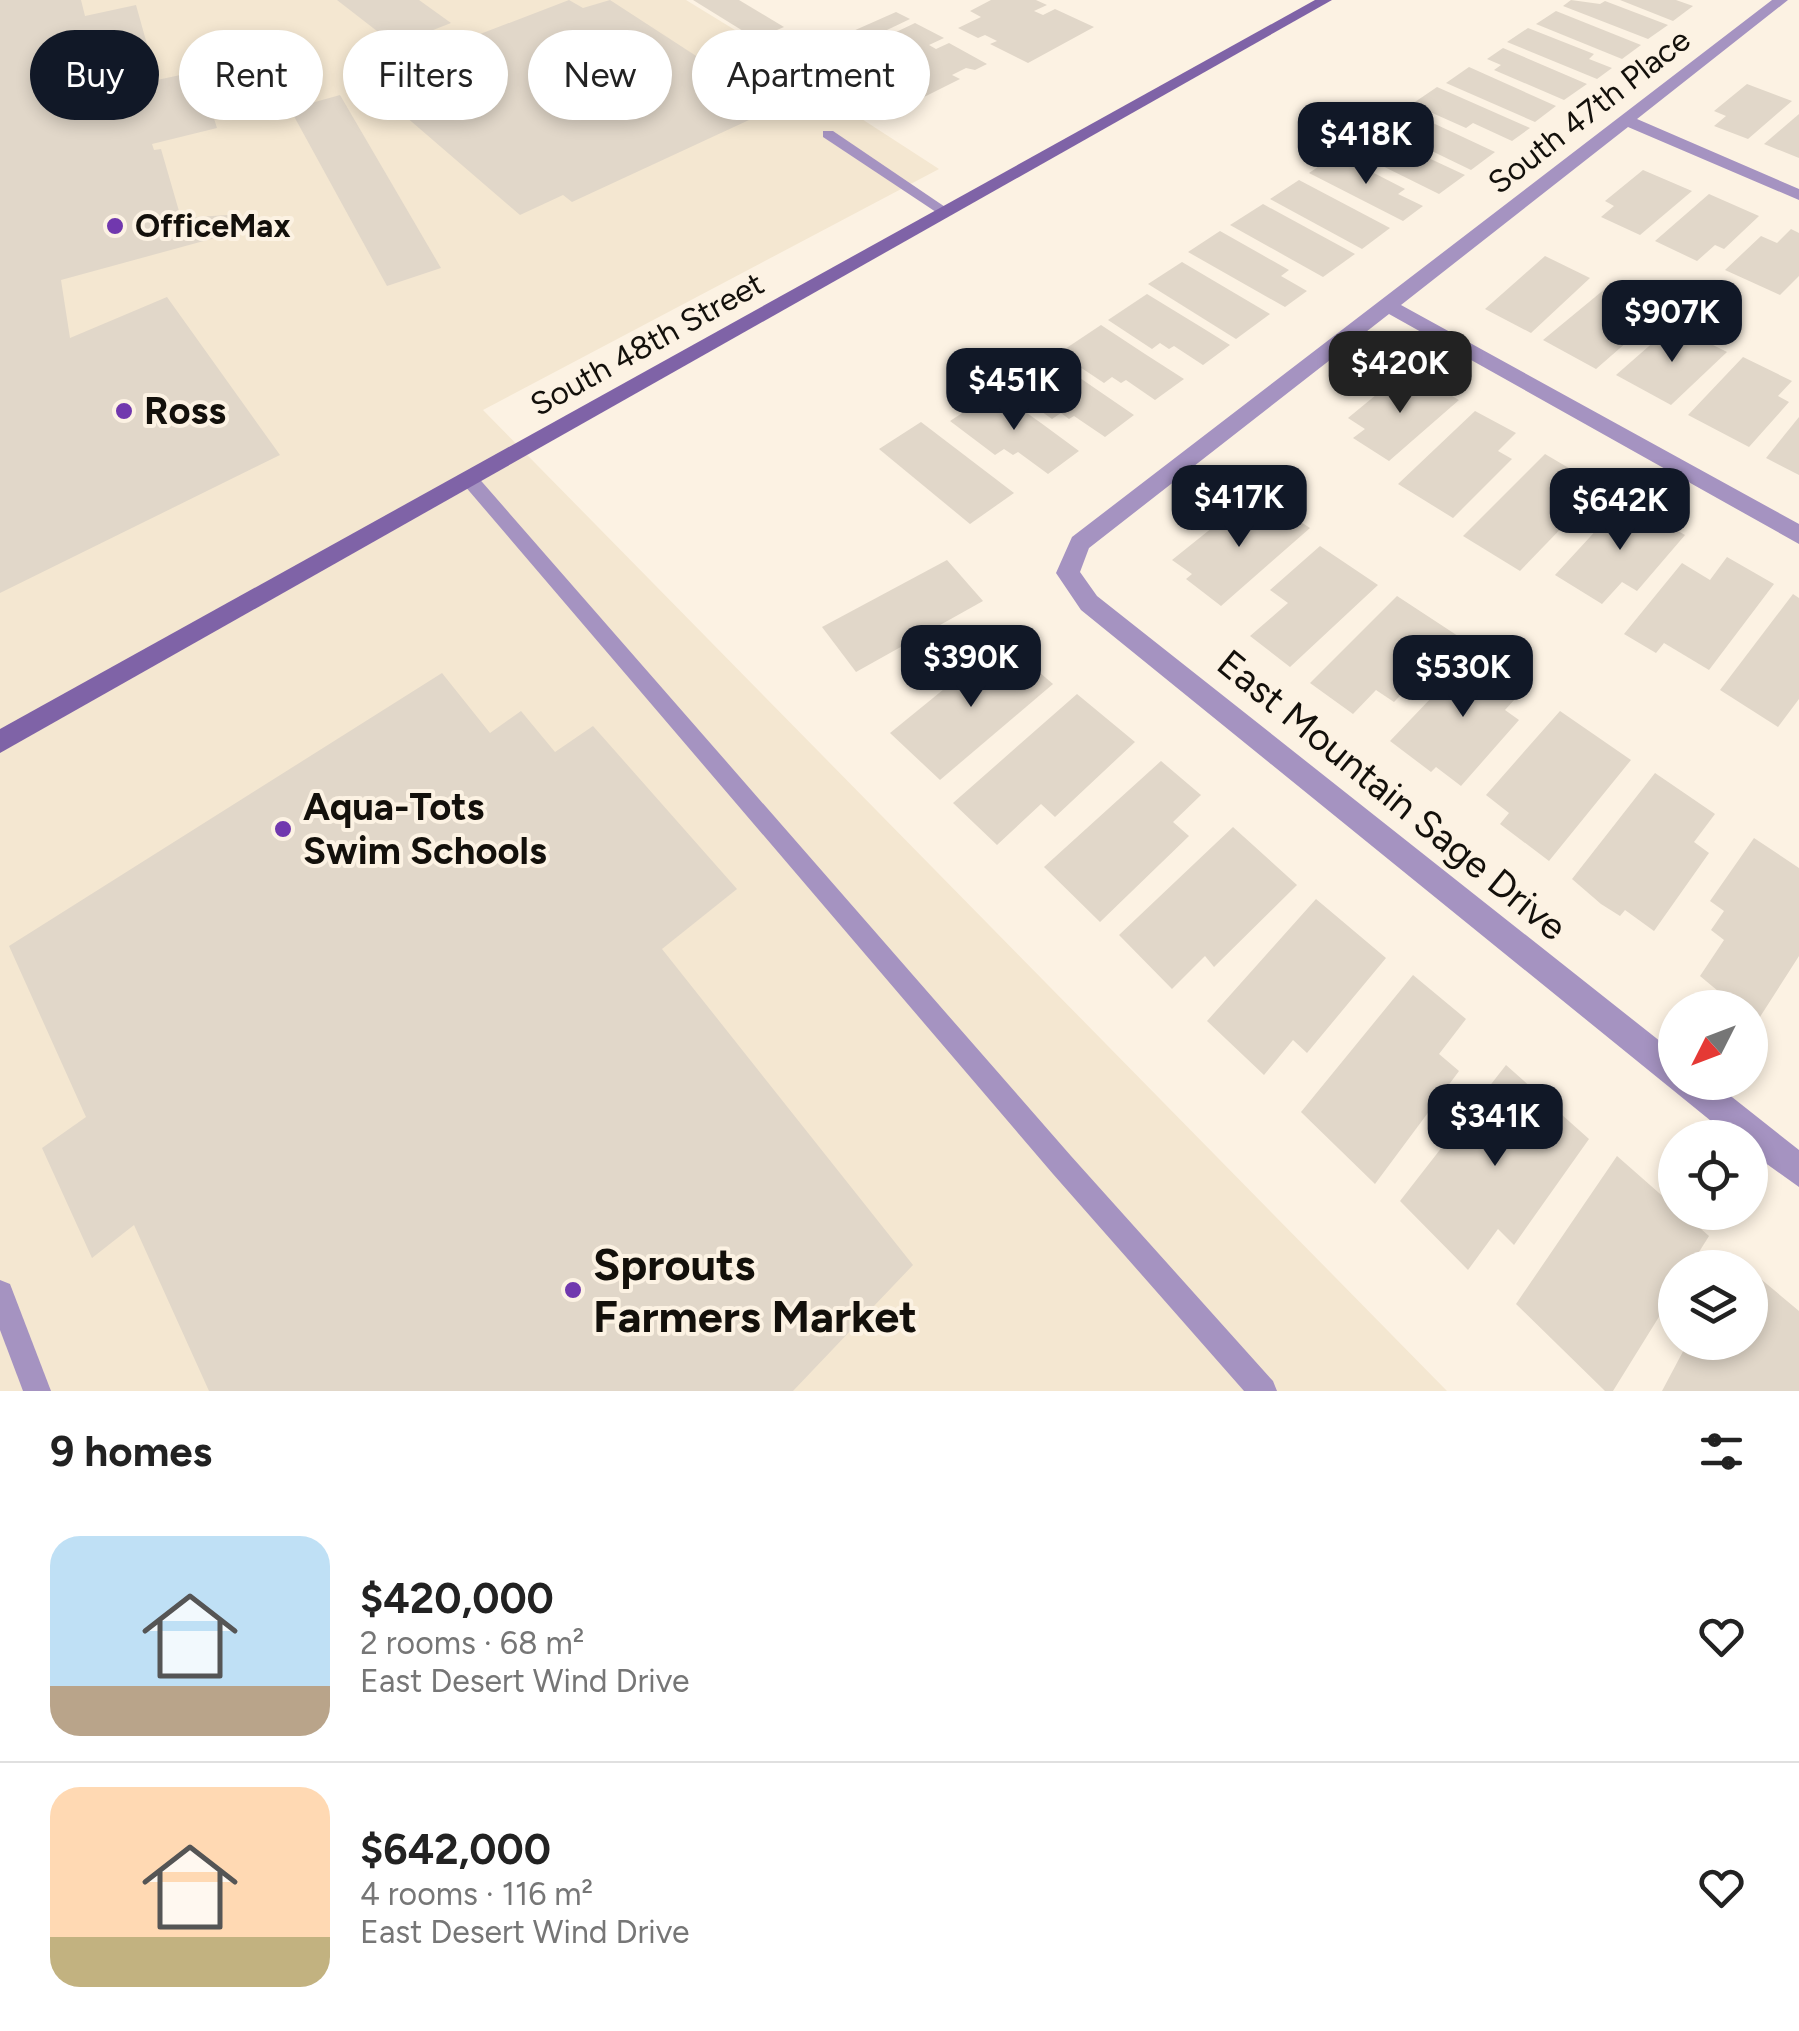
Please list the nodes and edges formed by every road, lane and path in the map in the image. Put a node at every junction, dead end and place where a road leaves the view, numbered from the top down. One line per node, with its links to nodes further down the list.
1 (1325, 0): 6 (main road, South 48th Street)
2 (1781, 0): 3 (street, South 47th Place)
3 (1626, 120): 5 (street); 7 (street, South 47th Place)
4 (828, 134): 6 (lane)
5 (1799, 194)
6 (947, 213): 8 (main road, South 48th Street)
7 (1387, 306): 9 (street); 10 (street, South 47th Place)
8 (470, 480): 11 (main road, South 48th Street); 17 (lane)
9 (1799, 534)
10 (1068, 573): 12 (street, East Mountain Sage Drive)
11 (0, 742)
12 (1658, 1058)
13 (1710, 1100): 14 (street)
14 (1799, 1171)
15 (0, 1294): 16 (lane)
16 (37, 1391)
17 (1262, 1391)

